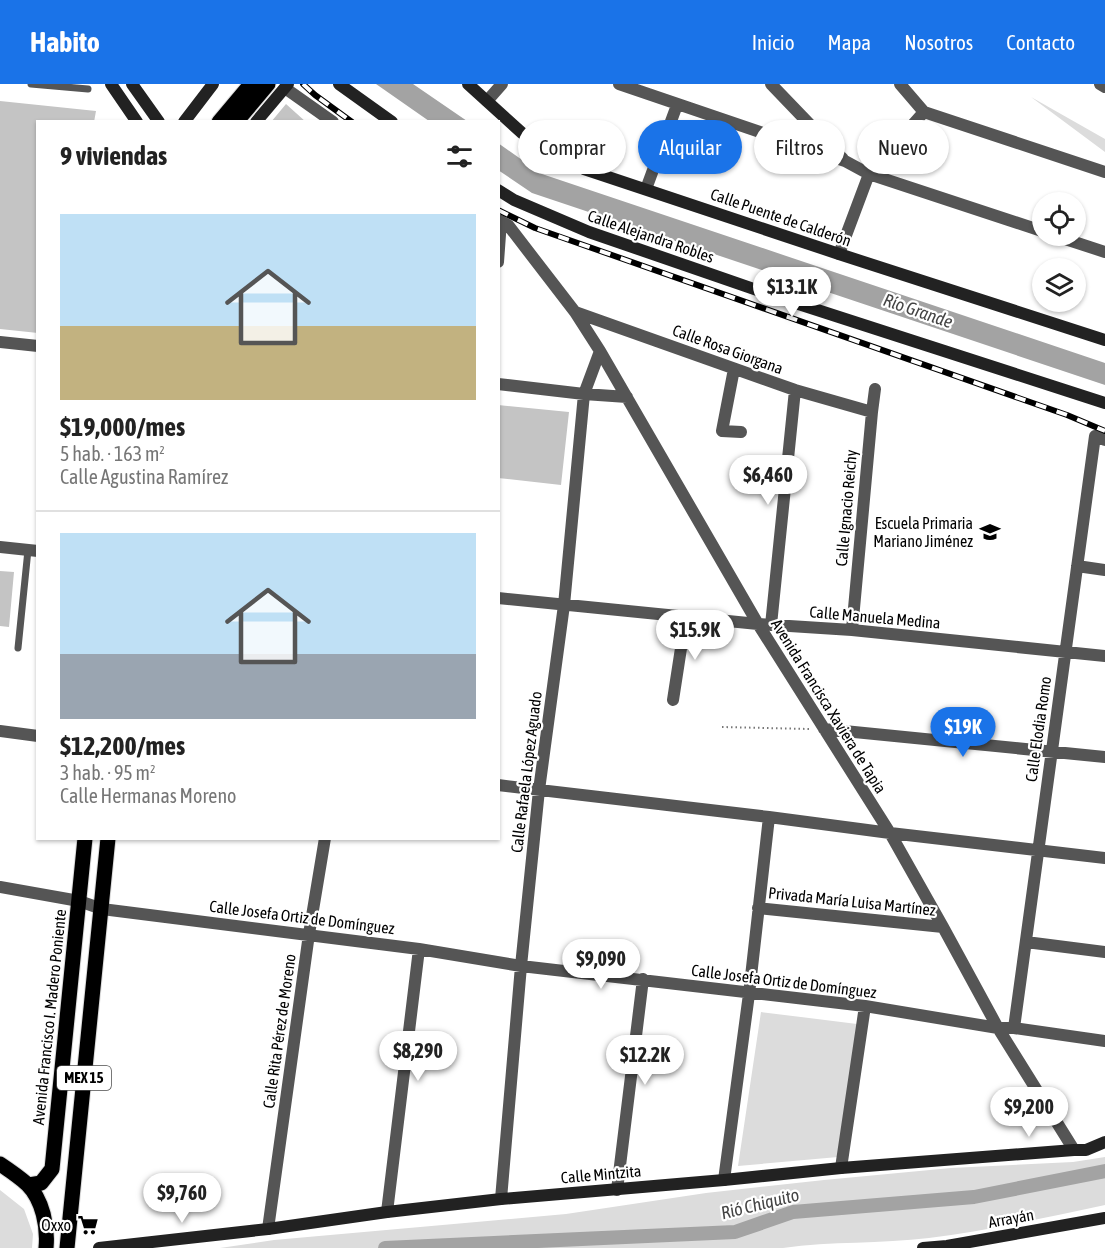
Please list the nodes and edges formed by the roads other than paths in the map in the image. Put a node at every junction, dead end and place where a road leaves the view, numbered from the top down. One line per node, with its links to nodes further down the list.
1 (31, 84): 16 (lane)
2 (111, 84): 20 (main road)
3 (132, 84): 21 (main road)
4 (213, 84): 22 (main road)
5 (250, 84): 23 (main road)
6 (268, 84): 24 (main road)
7 (339, 84): 27 (main road)
8 (468, 84): 17 (main road, Calle Puente de Calderón)
9 (502, 84): 17 (street)
10 (619, 84): 18 (street)
11 (771, 84): 28 (street)
12 (900, 84): 19 (street)
13 (1100, 84): 15 (street)
14 (286, 86): 25 (main road); 26 (street)
15 (1105, 87)
16 (88, 89)
17 (487, 101): 35 (main road, Calle Puente de Calderón)
18 (677, 105): 30 (street); 35 (street)
19 (924, 112): 29 (street); 33 (street)
20 (136, 120)
21 (158, 120)
22 (186, 120)
23 (221, 120)
24 (238, 120)
25 (258, 120)
26 (330, 120)
27 (390, 120)
28 (806, 120)
29 (917, 120)
30 (754, 131)
31 (845, 161): 32 (street)
32 (857, 168)
33 (1105, 172)
34 (868, 174): 38 (street); 42 (street)
35 (646, 189): 42 (main road, Calle Puente de Calderón)
36 (500, 191): 54 (main road, Calle Alejandra Robles)
37 (502, 222): 39 (street); 43 (street, Avenida Francisca Xaviera de Tapia)
38 (1032, 228)
39 (500, 242)
40 (1086, 246): 41 (street)
41 (1105, 252)
42 (839, 254): 44 (main road, Calle Puente de Calderón)
43 (575, 312): 47 (street, Avenida Francisca Xaviera de Tapia); 48 (street, Calle Rosa Giorgana)
44 (1105, 340)
45 (0, 342): 46 (street)
46 (36, 346)
47 (600, 351): 52 (street, Calle Rafaela López Aguado); 53 (street, Avenida Francisca Xaviera de Tapia)
48 (734, 369): 51 (street, Calle Rosa Giorgana); 56 (street)
49 (500, 384): 52 (street)
50 (875, 389): 55 (street, Calle Ignacio Reichy)
51 (795, 390): 55 (street, Calle Rosa Giorgana); 66 (street)
52 (584, 394): 53 (street); 63 (street, Calle Rafaela López Aguado)
53 (627, 397): 65 (street, Avenida Francisca Xaviera de Tapia)
54 (1105, 403)
55 (872, 412): 67 (street, Calle Ignacio Reichy)
56 (741, 432)
57 (1100, 438): 60 (street, Calle Elodia Romo)
58 (0, 547): 59 (street)
59 (33, 550): 68 (lane)
60 (1077, 566): 61 (street); 69 (street, Calle Elodia Romo)
61 (1105, 570)
62 (500, 598): 63 (street, Calle Manuela Medina)
63 (564, 605): 64 (street, Calle Manuela Medina); 78 (street, Calle Rafaela López Aguado)
64 (687, 616): 65 (street, Calle Manuela Medina); 71 (street)
65 (758, 624): 66 (street, Calle Manuela Medina); 72 (street, Avenida Francisca Xaviera de Tapia)
66 (771, 625): 67 (street, Calle Manuela Medina)
67 (852, 630): 69 (street, Calle Manuela Medina)
68 (18, 648)
69 (1065, 652): 70 (street, Calle Manuela Medina); 75 (street, Calle Elodia Romo)
70 (1105, 656)
71 (673, 700)
72 (824, 729): 75 (street); 80 (street, Avenida Francisca Xaviera de Tapia)
73 (0, 731): 74 (street)
74 (36, 736)
75 (1052, 751): 76 (street); 84 (street, Calle Elodia Romo)
76 (1105, 757)
77 (500, 785): 78 (street)
78 (539, 790): 79 (street); 95 (street, Calle Rafaela López Aguado)
79 (769, 817): 80 (street); 89 (street)
80 (890, 833): 84 (street); 90 (street, Avenida Francisca Xaviera de Tapia)
81 (86, 840): 87 (main road, Avenida Francisco I. Madero Poniente / MEX 15)
82 (108, 840): 88 (main road, MEX 15)
83 (325, 840): 91 (street, Calle Rita Pérez de Moreno)
84 (1038, 849): 85 (street); 92 (street, Calle Elodia Romo)
85 (1105, 858)
86 (0, 887): 87 (street, Calle Josefa Ortiz de Domínguez)
87 (79, 901): 88 (street, Calle Josefa Ortiz de Domínguez); 107 (main road, Avenida Francisco I. Madero Poniente / MEX 15)
88 (102, 909): 91 (street, Calle Josefa Ortiz de Domínguez); 115 (main road, MEX 15)
89 (758, 909): 90 (street, Privada María Luisa Martínez); 97 (street)
90 (943, 927): 99 (street, Avenida Francisca Xaviera de Tapia)
91 (309, 934): 93 (street, Calle Josefa Ortiz de Domínguez); 112 (street, Calle Rita Pérez de Moreno)
92 (1026, 942): 94 (street); 100 (street, Calle Elodia Romo)
93 (419, 949): 95 (street, Calle Josefa Ortiz de Domínguez); 110 (street)
94 (1105, 952)
95 (521, 966): 96 (street, Calle Josefa Ortiz de Domínguez); 109 (street, Calle Rafaela López Aguado)
96 (643, 979): 97 (street, Calle Josefa Ortiz de Domínguez); 108 (street)
97 (749, 994): 98 (street, Calle Josefa Ortiz de Domínguez); 106 (street)
98 (865, 1006): 99 (street, Calle Josefa Ortiz de Domínguez); 105 (street)
99 (998, 1028): 100 (street, Calle Josefa Ortiz de Domínguez); 103 (street, Avenida Francisca Xaviera de Tapia)
100 (1014, 1028): 101 (street, Calle Josefa Ortiz de Domínguez)
101 (1105, 1041)
102 (1105, 1142): 103 (main road, Calle Mintzita)
103 (1074, 1150): 105 (main road, Calle Mintzita)
104 (0, 1164): 107 (main road)
105 (841, 1168): 106 (main road, Calle Mintzita)
106 (724, 1180): 108 (main road, Calle Mintzita)
107 (29, 1185): 114 (main road)
108 (617, 1190): 109 (main road, Calle Mintzita)
109 (501, 1199): 110 (main road, Calle Mintzita)
110 (387, 1212): 112 (main road, Calle Mintzita)
111 (1105, 1218): 113 (main road, Arrayán)
112 (268, 1229): 116 (main road, Calle Mintzita)
113 (947, 1247): 117 (main road, Arrayán)
114 (46, 1248)
115 (67, 1248)
116 (99, 1248)
117 (923, 1248)

